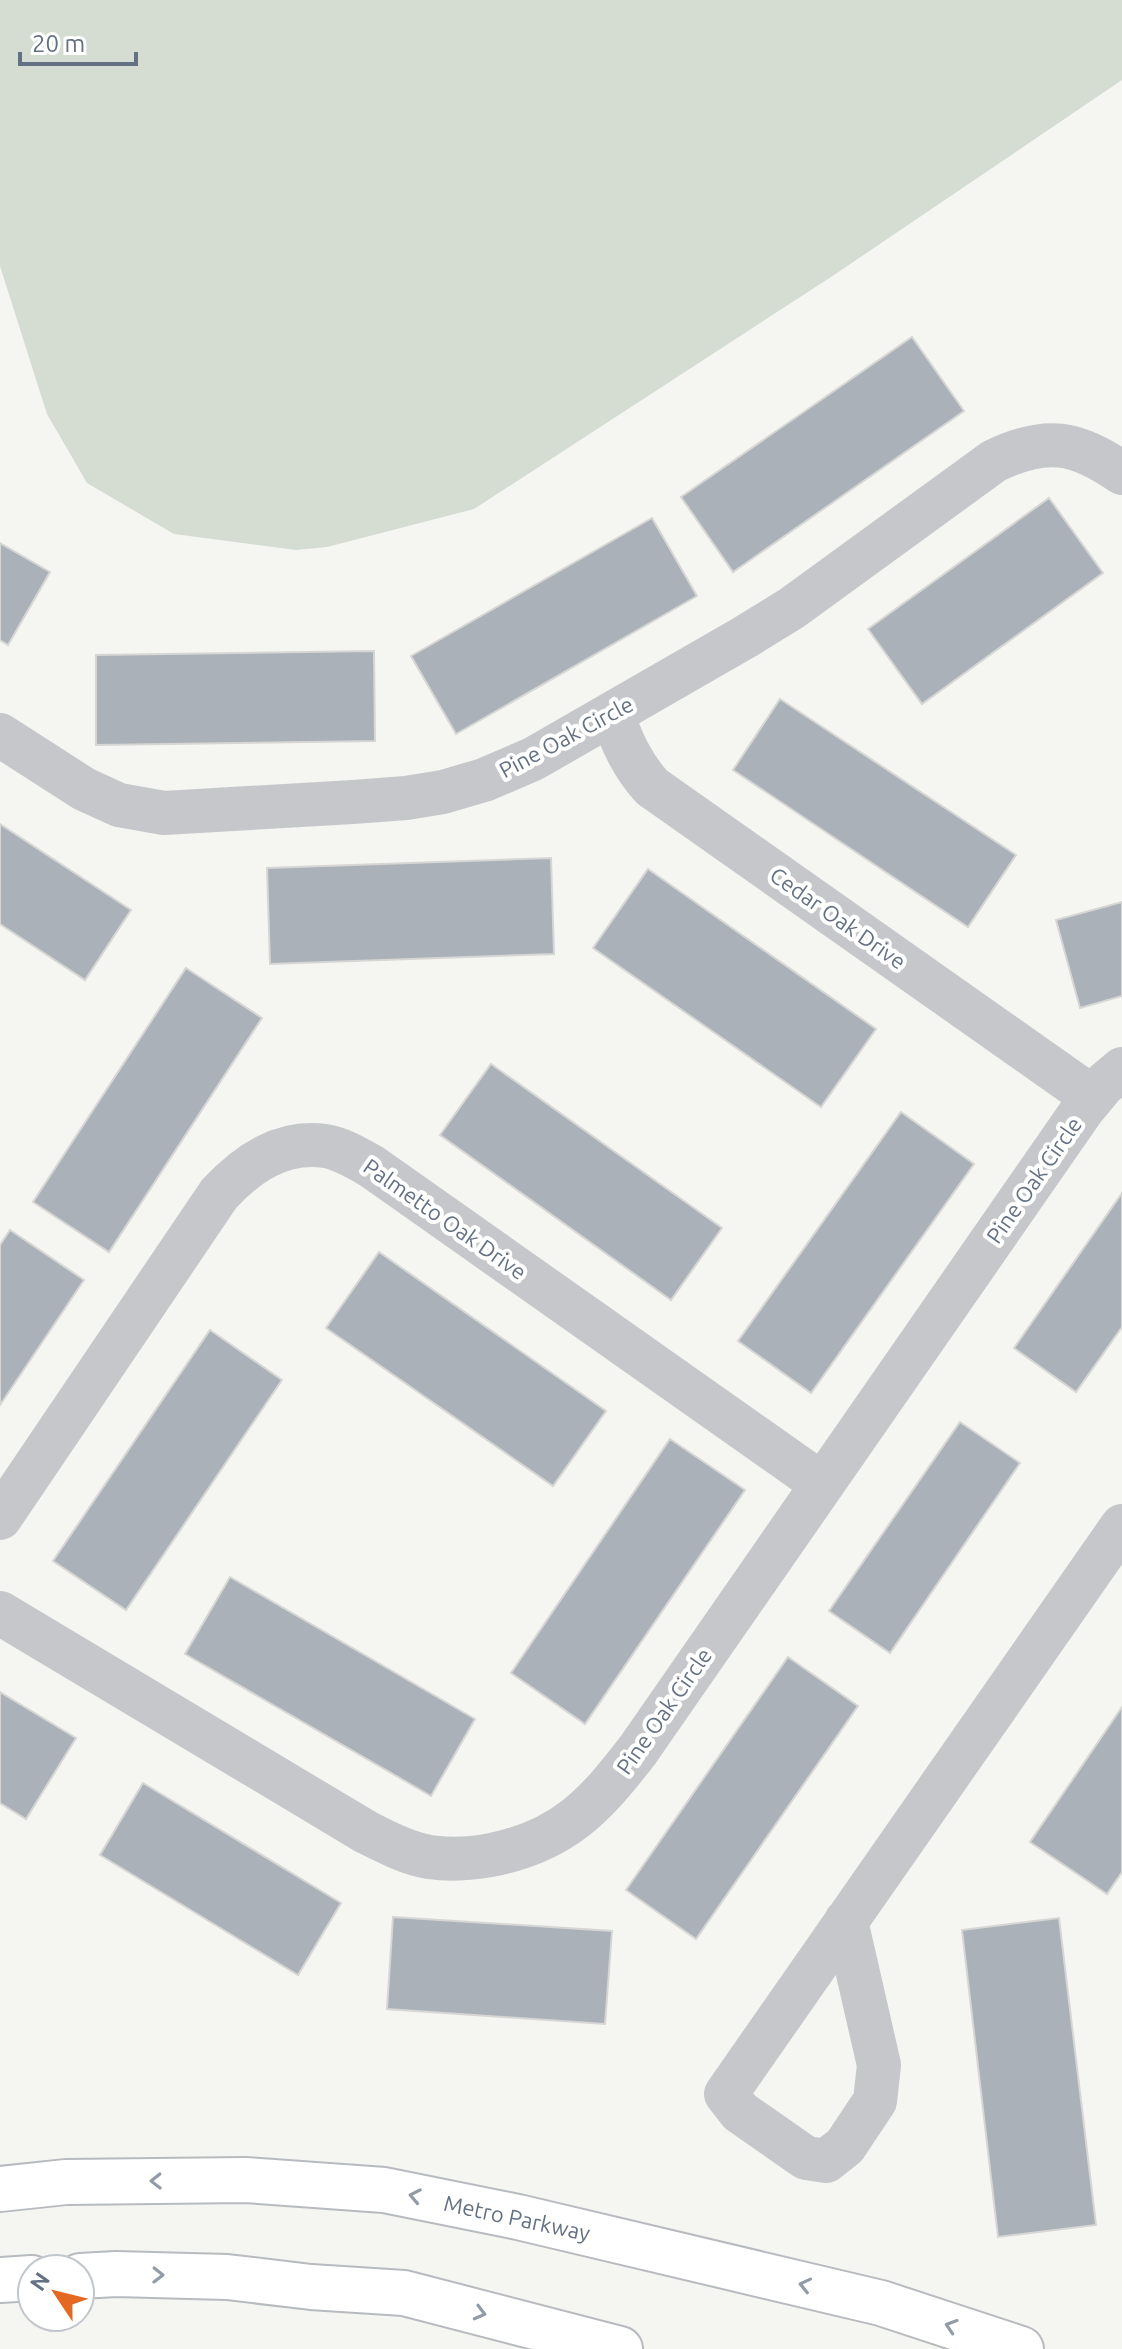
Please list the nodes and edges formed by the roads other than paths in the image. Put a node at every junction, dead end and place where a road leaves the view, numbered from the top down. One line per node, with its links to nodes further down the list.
1 (1122, 473): 2 (street, Pine Oak Circle)
2 (612, 714): 3 (street, Pine Oak Circle); 4 (street, Cedar Oak Drive)
3 (0, 735)
4 (1107, 1083): 5 (street, Pine Oak Circle)
5 (822, 1484): 6 (street, Palmetto Oak Drive); 8 (street, Pine Oak Circle)
6 (0, 1518)
7 (1122, 1526): 9 (street)
8 (0, 1613)
9 (846, 1921): 9 (street)
10 (0, 2189): 13 (main road, Metro Parkway, one-way to 10)
11 (96, 2275): 12 (main road, one-way to 12)
12 (620, 2349)
13 (1021, 2349)

